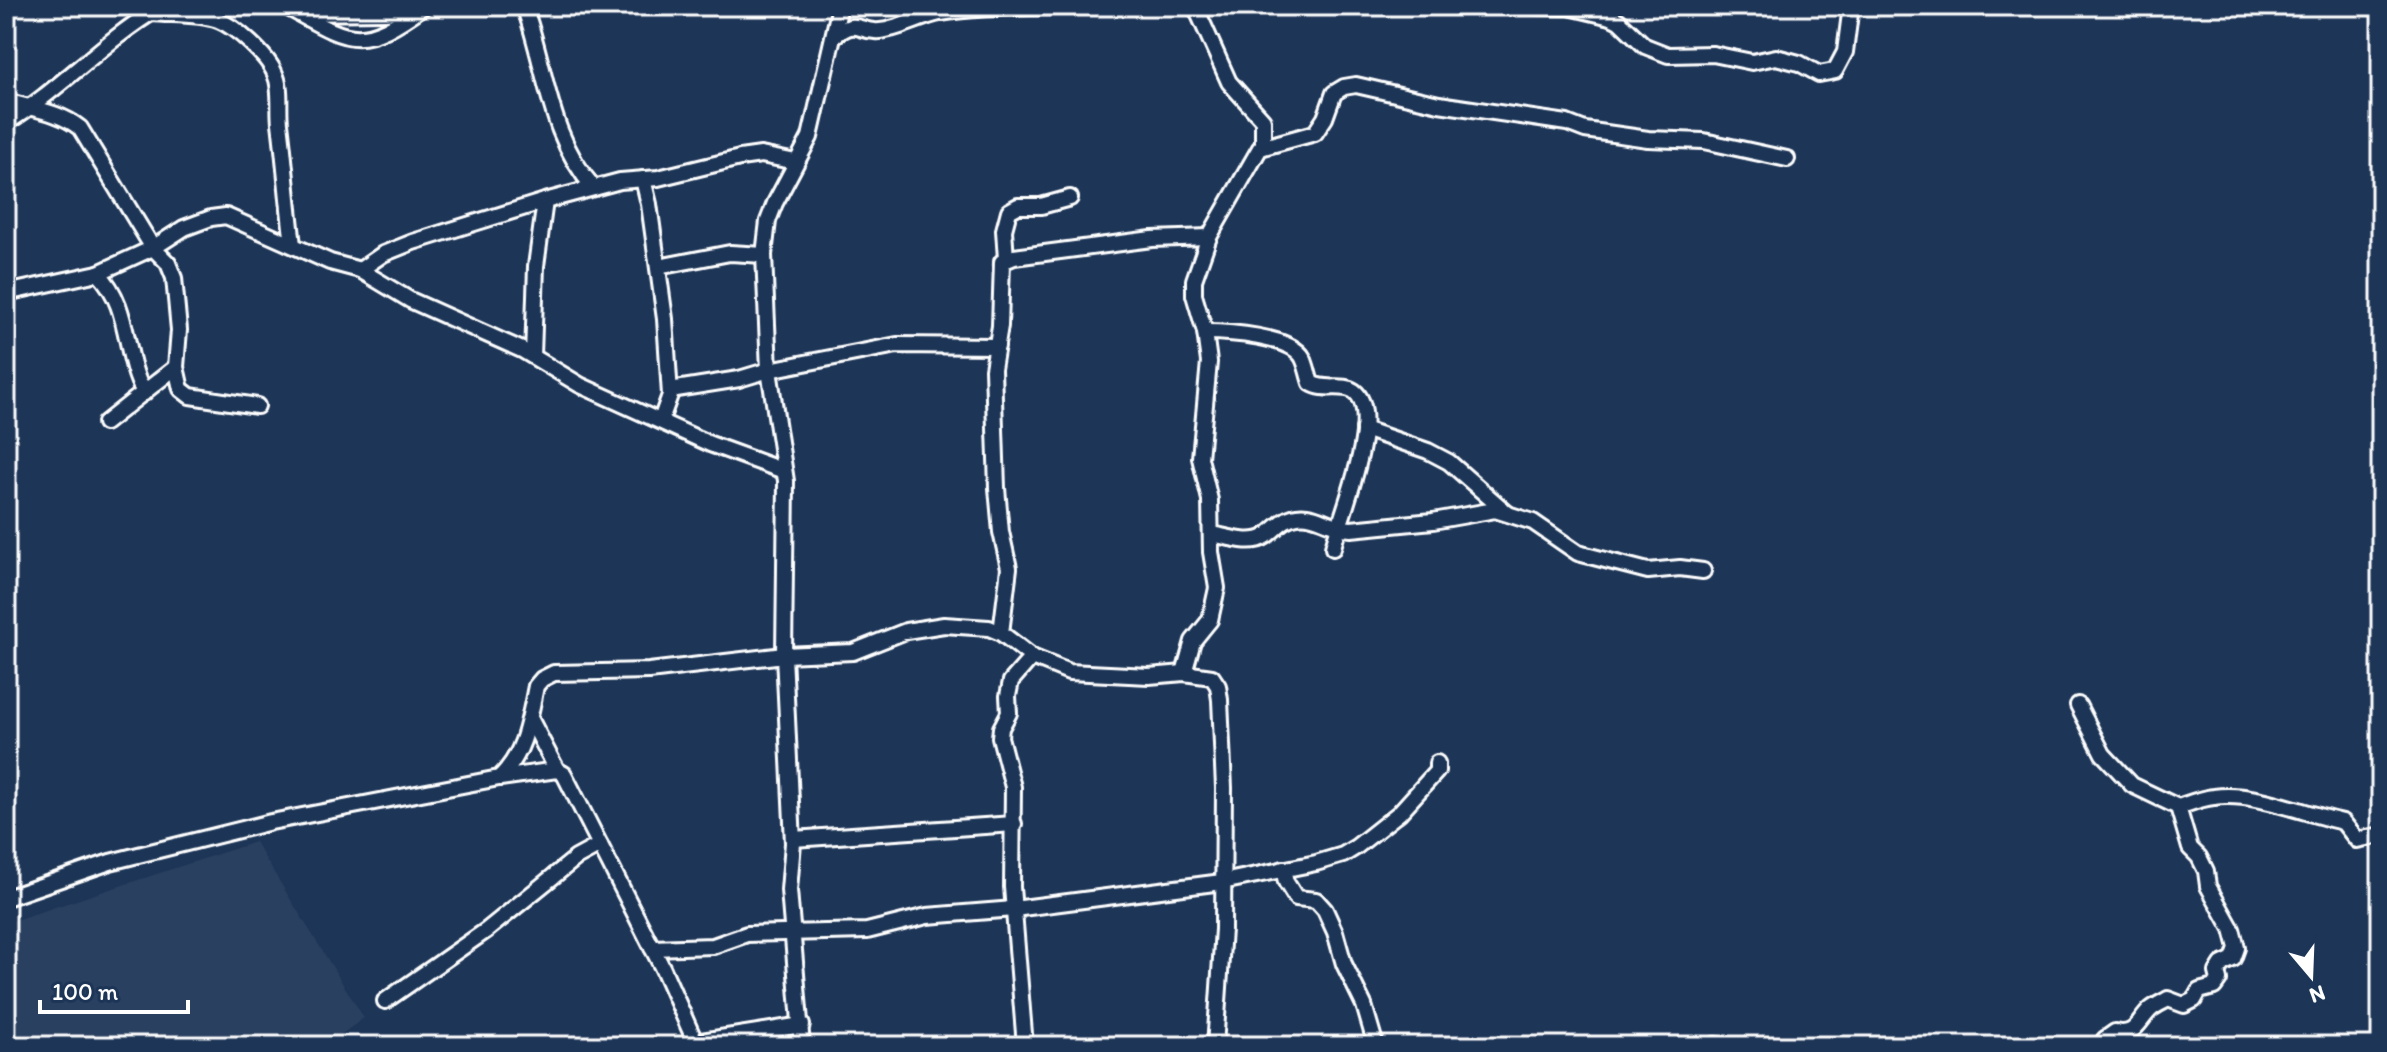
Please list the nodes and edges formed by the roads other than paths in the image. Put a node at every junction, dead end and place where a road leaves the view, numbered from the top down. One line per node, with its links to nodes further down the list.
1 (192, 6): 11 (street)
2 (524, 6): 20 (street)
3 (840, 6): 12 (street)
4 (1071, 6): 9 (street)
5 (1195, 6): 16 (street)
6 (1534, 6): 7 (street)
7 (1851, 6)
8 (425, 7): 10 (street); 10 (street)
9 (1042, 7): 12 (street)
10 (292, 10)
11 (162, 11): 14 (street); 24 (street)
12 (834, 36): 18 (street)
13 (6, 101): 14 (street)
14 (30, 109): 15 (street); 25 (street)
15 (6, 123)
16 (1263, 147): 17 (street); 23 (street)
17 (1787, 159)
18 (796, 162): 19 (street); 26 (street)
19 (643, 179): 20 (street); 28 (street)
20 (594, 188): 22 (street)
21 (1070, 198): 27 (street)
22 (545, 201): 29 (street); 34 (street)
23 (1209, 237): 27 (street); 32 (street)
24 (293, 245): 25 (street); 29 (street)
25 (153, 248): 30 (street); 35 (street)
26 (764, 255): 28 (street); 36 (street)
27 (1006, 259): 33 (street)
28 (658, 267): 37 (street)
29 (360, 270): 34 (street)
30 (98, 273): 31 (street); 38 (street)
31 (6, 293)
32 (1205, 332): 42 (street); 46 (street)
33 (997, 346): 36 (street); 49 (street)
34 (533, 356): 40 (street)
35 (176, 367): 38 (street); 39 (street)
36 (769, 370): 37 (street); 43 (street)
37 (670, 390): 40 (street)
38 (144, 393): 41 (street)
39 (257, 406)
40 (661, 420): 43 (street)
41 (105, 423)
42 (1364, 429): 44 (street); 45 (street)
43 (784, 471): 50 (street)
44 (1508, 513): 45 (street); 48 (street)
45 (1338, 528): 46 (street); 47 (street)
46 (1212, 534): 52 (street)
47 (1333, 548)
48 (1703, 571)
49 (1001, 633): 50 (street); 51 (street)
50 (784, 655): 54 (street); 61 (street)
51 (1032, 657): 52 (street); 59 (street)
52 (1184, 673): 64 (street)
53 (2078, 705): 58 (street)
54 (529, 717): 56 (street); 57 (street)
55 (1437, 763): 63 (street)
56 (557, 770): 57 (street); 62 (street)
57 (499, 778): 65 (street)
58 (2178, 807): 60 (street); 76 (street)
59 (1014, 824): 61 (street); 66 (street)
60 (2381, 835)
61 (793, 839): 67 (street)
62 (600, 845): 68 (street); 69 (street)
63 (1283, 869): 64 (street); 75 (street)
64 (1222, 882): 66 (street); 74 (street)
65 (6, 898)
66 (1014, 909): 67 (street); 73 (street)
67 (795, 932): 68 (street); 70 (street)
68 (652, 948): 71 (street)
69 (385, 1001)
70 (802, 1025): 71 (street); 72 (street)
71 (696, 1044)
72 (802, 1046)
73 (1025, 1046)
74 (1215, 1046)
75 (1376, 1046)
76 (2107, 1046)

